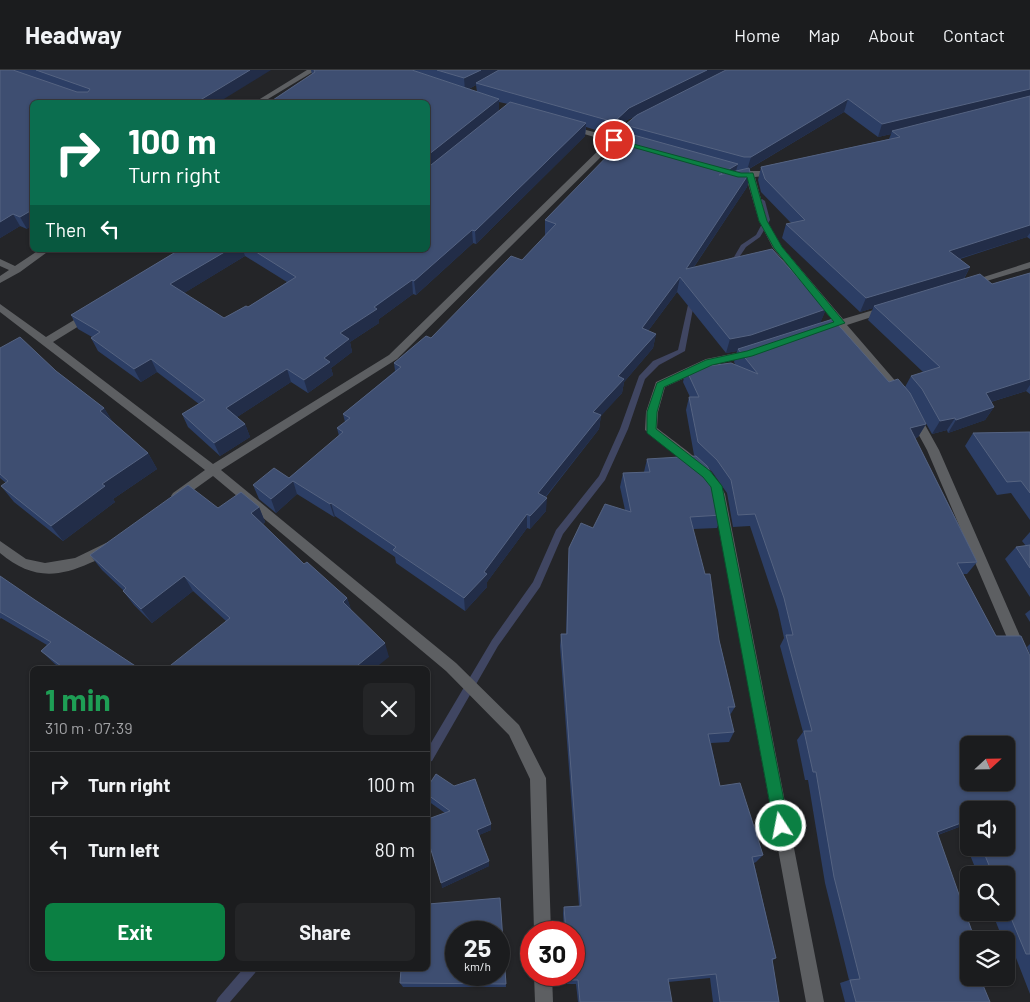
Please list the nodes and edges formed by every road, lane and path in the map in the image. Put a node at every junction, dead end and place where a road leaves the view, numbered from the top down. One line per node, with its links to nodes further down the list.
1 (312, 70): 2 (street)
2 (262, 100)
3 (648, 116): 5 (street)
4 (557, 123): 5 (street)
5 (614, 140): 6 (street); 23 (street)
6 (632, 145)
7 (788, 168): 9 (street)
8 (723, 170): 9 (street)
9 (750, 175): 19 (street)
10 (42, 252): 13 (street)
11 (0, 262): 13 (street)
12 (1030, 265): 15 (street)
13 (17, 270): 14 (street)
14 (0, 280)
15 (964, 285)
16 (897, 306): 19 (street)
17 (0, 308): 21 (street)
18 (96, 311): 21 (street)
19 (840, 323): 20 (street); 27 (street)
20 (813, 332)
21 (45, 342): 23 (street)
22 (758, 351): 31 (street)
23 (213, 470): 24 (street); 28 (street)
24 (166, 504)
25 (119, 538): 26 (street)
26 (0, 546)
27 (1030, 675)
28 (542, 921)
29 (543, 986): 30 (street)
30 (544, 1002)
31 (815, 1002)

